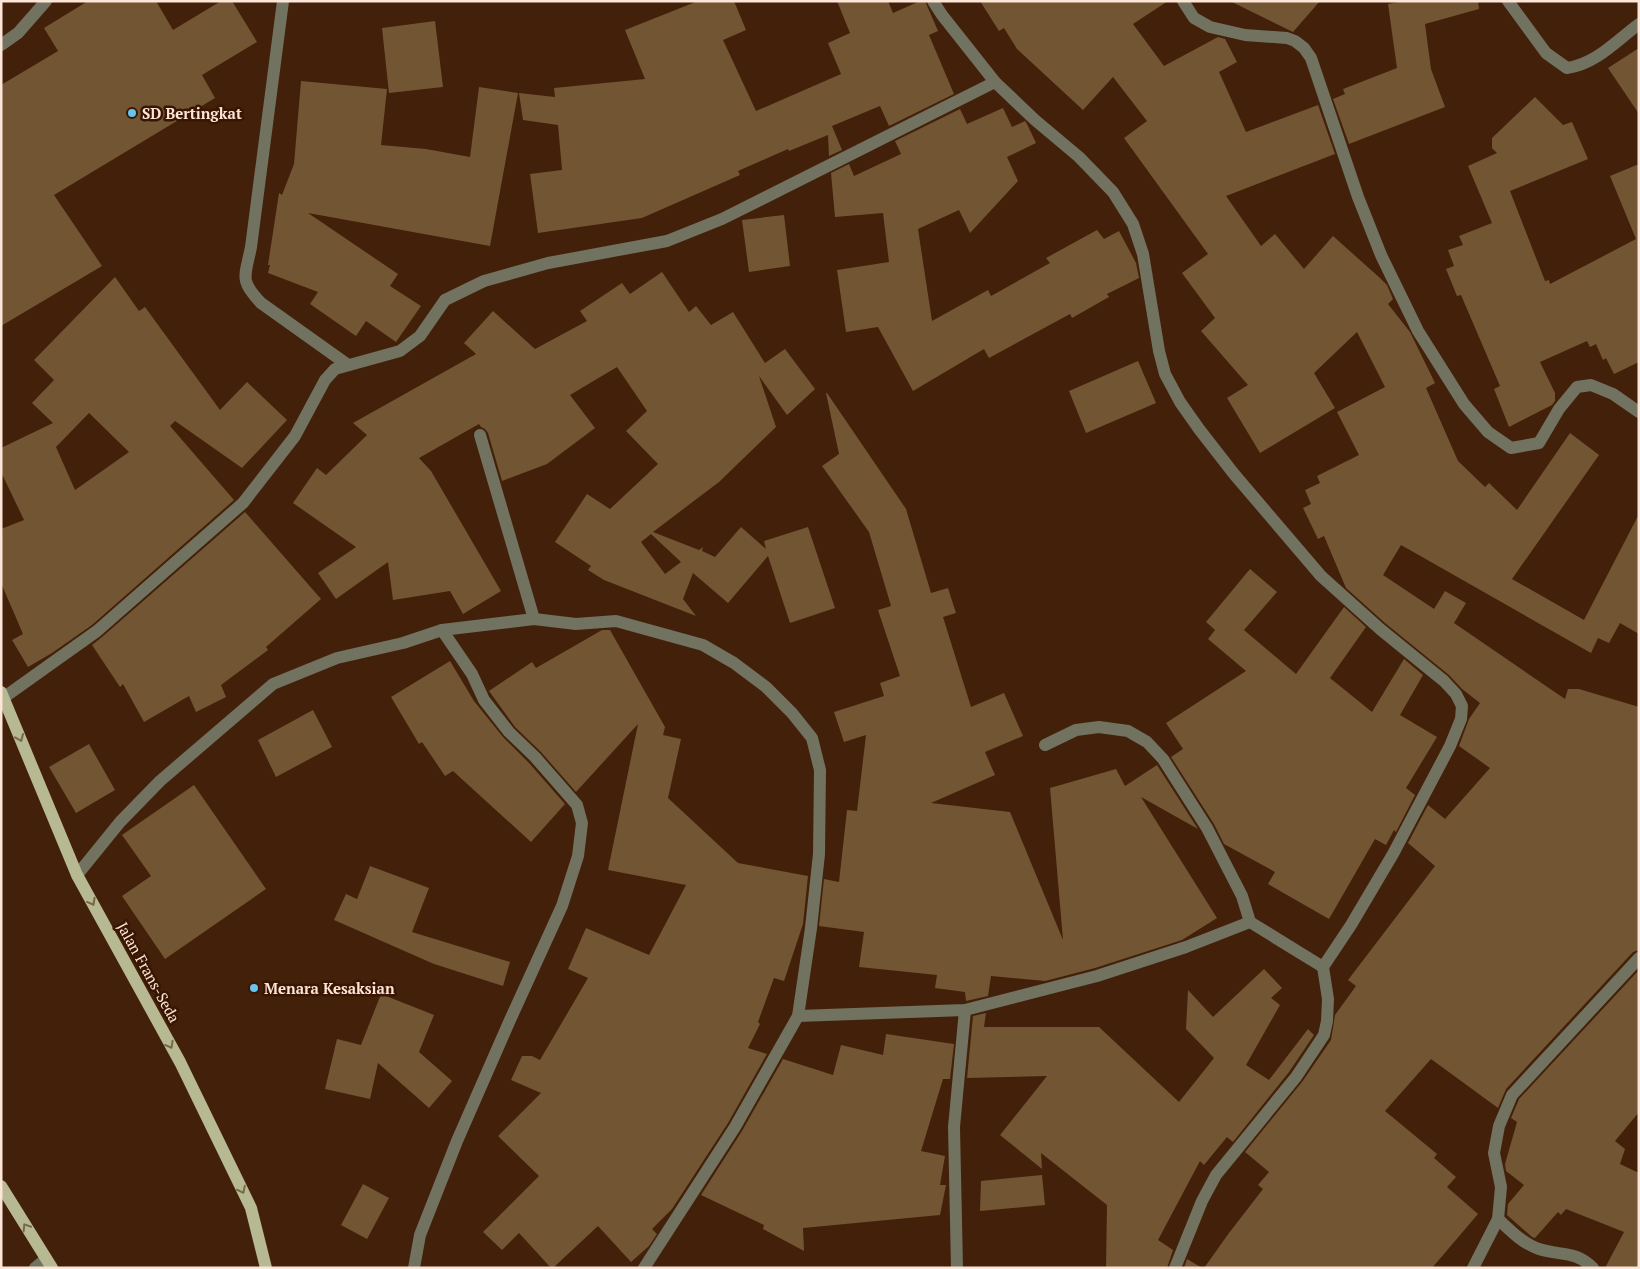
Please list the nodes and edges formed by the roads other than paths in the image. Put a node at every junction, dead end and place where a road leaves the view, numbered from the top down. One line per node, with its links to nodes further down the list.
1 (46, 1): 7 (street)
2 (283, 1): 9 (street)
3 (933, 1): 8 (street)
4 (1183, 1): 10 (street)
5 (1508, 1): 6 (street)
6 (1639, 24)
7 (1, 45)
8 (995, 82): 9 (street); 19 (street)
9 (348, 365): 14 (street)
10 (1639, 412)
11 (480, 435): 12 (street)
12 (534, 620): 13 (street); 21 (street)
13 (442, 630): 16 (street); 27 (street)
14 (2, 695): 16 (main road, Jalan Frans-Seda, one-way to 16)
15 (1045, 745): 17 (street)
16 (77, 875): 26 (main road, Jalan Frans-Seda, one-way to 26)
17 (1250, 922): 19 (street); 20 (street)
18 (1639, 958): 23 (street)
19 (1323, 967): 30 (street)
20 (965, 1010): 21 (street); 29 (street)
21 (798, 1016): 28 (street)
22 (1, 1186): 24 (main road, one-way to 22)
23 (1498, 1219): 31 (street); 32 (street)
24 (49, 1264): 25 (street)
25 (35, 1268)
26 (266, 1268)
27 (414, 1268)
28 (644, 1268)
29 (958, 1268)
30 (1175, 1268)
31 (1473, 1268)
32 (1593, 1268)

